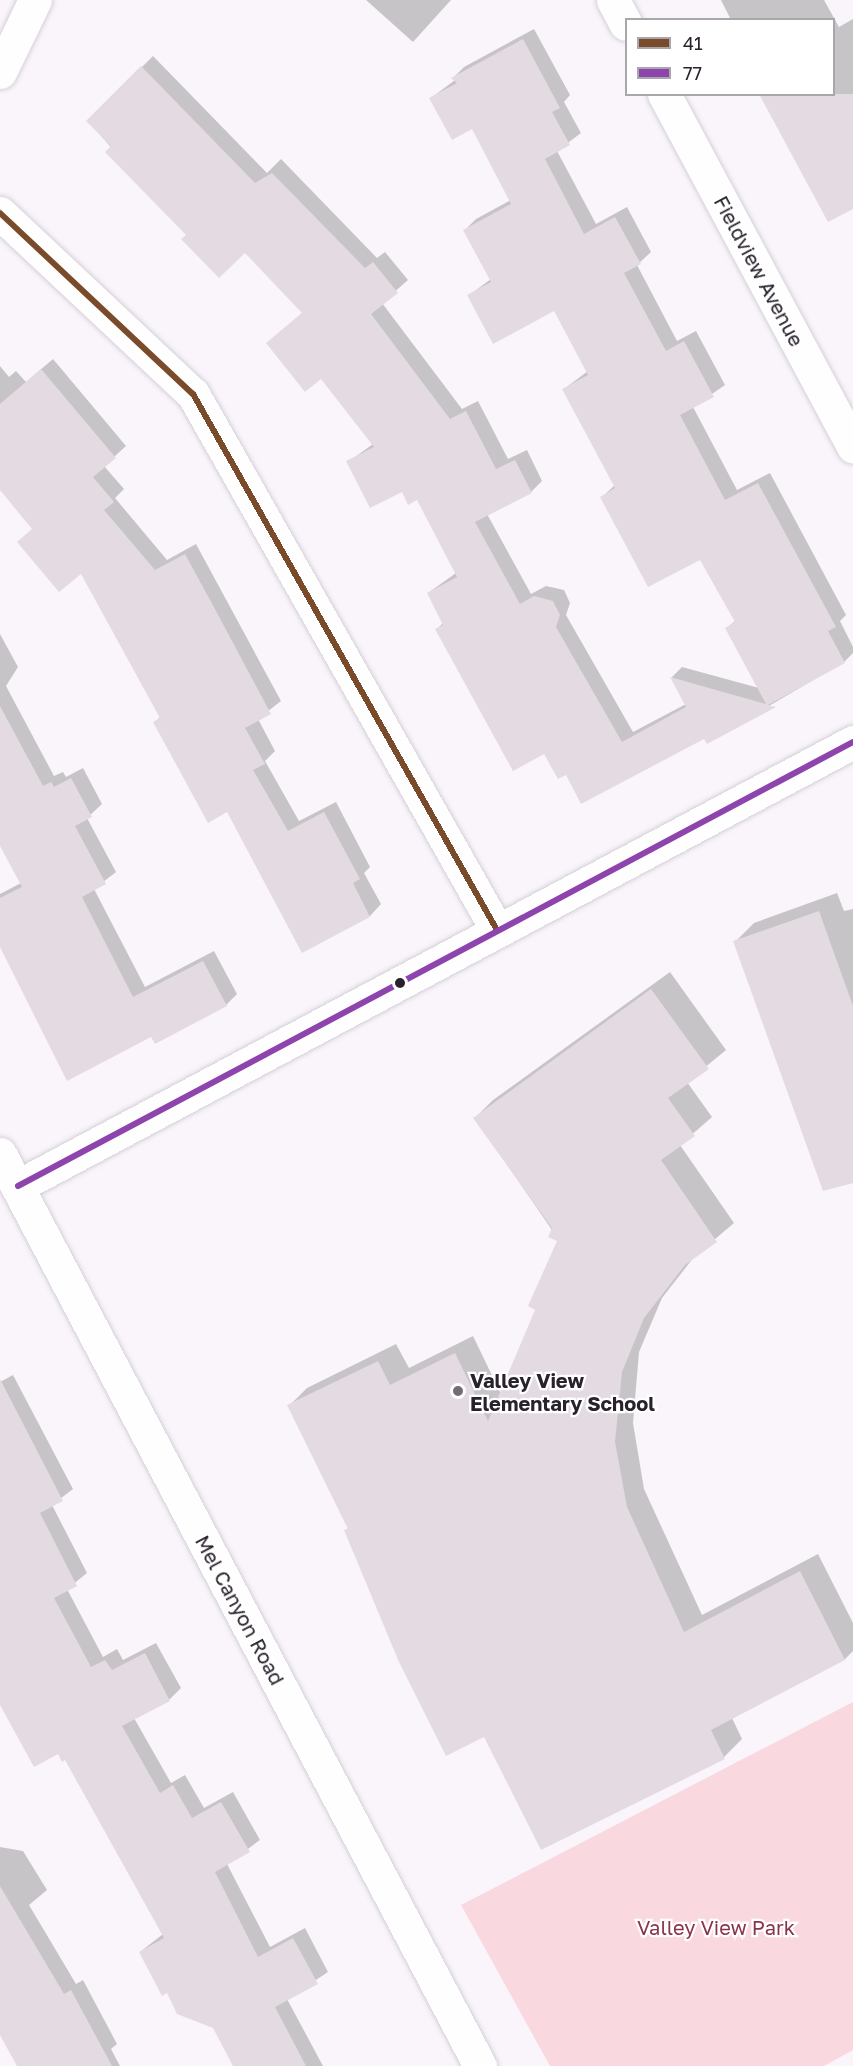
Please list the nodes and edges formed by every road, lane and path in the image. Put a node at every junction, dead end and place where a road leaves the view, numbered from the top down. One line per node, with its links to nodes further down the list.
1 (35, 0): 4 (street)
2 (613, 0): 3 (street)
3 (625, 21)
4 (0, 72)
5 (665, 96): 7 (street, Fieldview Avenue)
6 (0, 213): 9 (street)
7 (853, 447)
8 (853, 742): 9 (street)
9 (497, 930): 11 (street)
10 (0, 1154): 11 (street, Mel Canyon Road)
11 (18, 1186): 12 (street, Mel Canyon Road)
12 (480, 2066)

